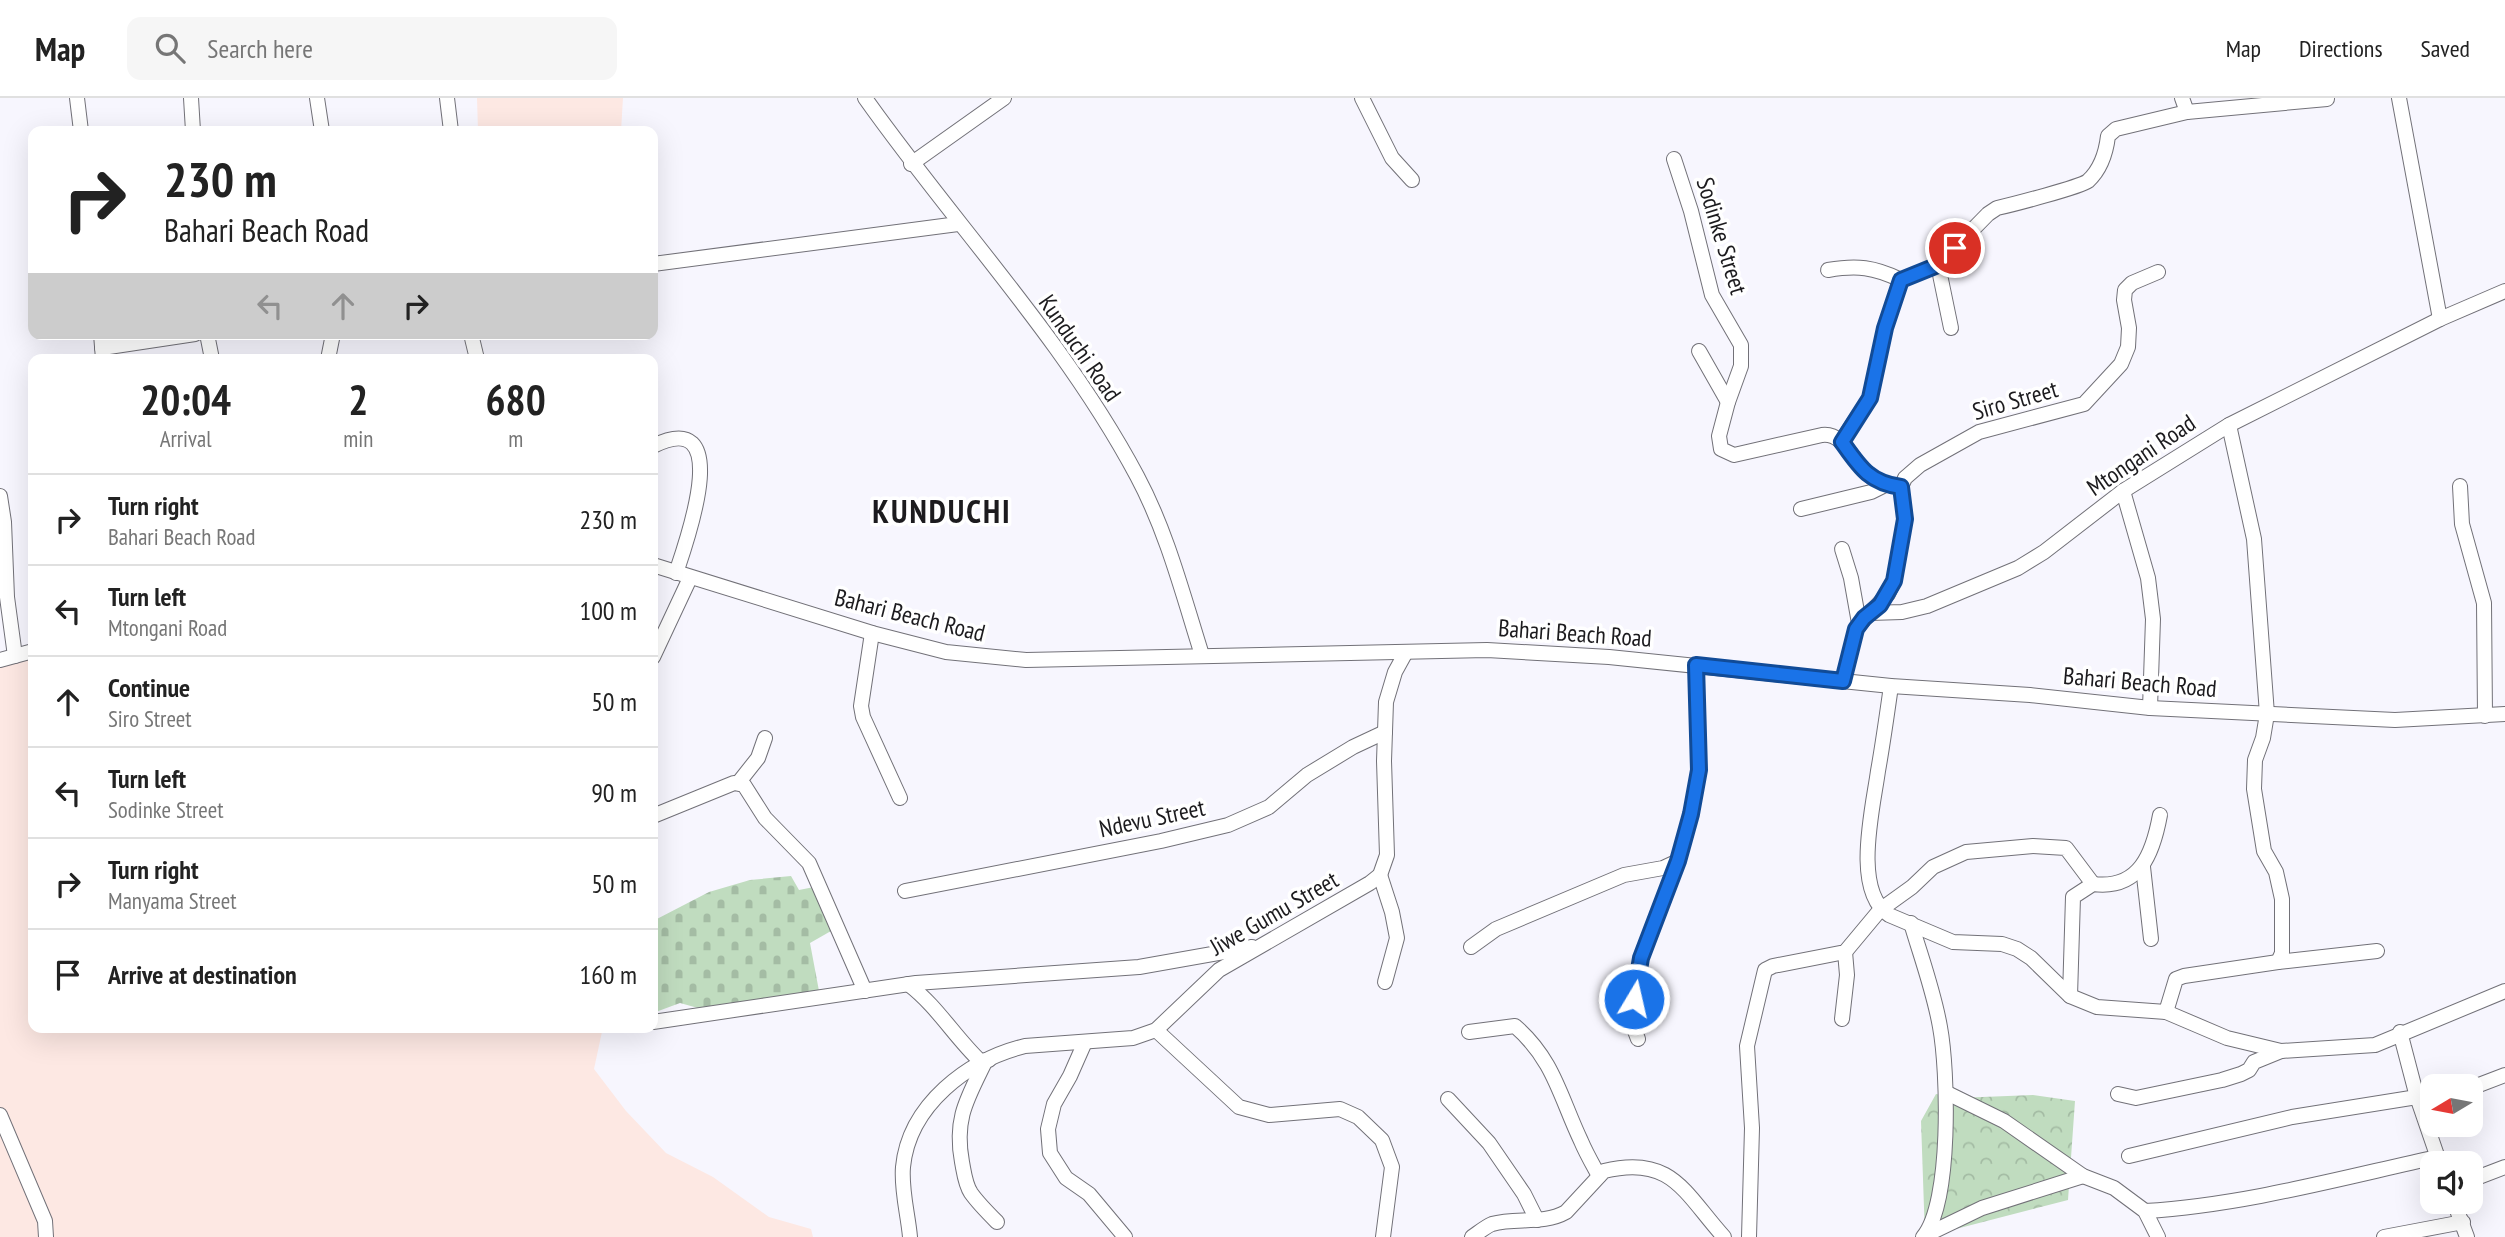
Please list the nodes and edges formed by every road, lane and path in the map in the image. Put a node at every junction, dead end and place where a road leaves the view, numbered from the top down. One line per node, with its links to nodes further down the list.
1 (77, 98): 11 (street)
2 (191, 98): 12 (street)
3 (317, 98): 13 (street)
4 (447, 98): 14 (street)
5 (864, 98): 16 (street, Kunduchi Road)
6 (1004, 98): 16 (street)
7 (1362, 98): 17 (street)
8 (2399, 98): 25 (street)
9 (2327, 99): 10 (street)
10 (2185, 105): 20 (street)
11 (80, 126)
12 (193, 126)
13 (322, 126)
14 (450, 126)
15 (1674, 159): 30 (street, Sodinke Street)
16 (911, 164): 18 (street, Kunduchi Road)
17 (1412, 180)
18 (958, 223): 19 (street); 49 (street, Kunduchi Road)
19 (658, 263)
20 (1938, 265): 23 (street); 26 (street)
21 (1828, 270): 23 (street)
22 (2158, 272): 36 (street, Siro Street)
23 (1901, 280): 32 (street)
24 (2505, 291): 25 (street, Mtongani Road)
25 (2440, 319): 31 (street, Mtongani Road)
26 (1951, 328)
27 (152, 340): 28 (street)
28 (102, 347)
29 (1699, 351): 30 (street)
30 (1728, 401): 32 (street, Sodinke Street)
31 (2229, 425): 37 (street, Mtongani Road); 55 (street)
32 (1842, 442): 34 (street)
33 (658, 444): 42 (street)
34 (1885, 485): 36 (street); 39 (street)
35 (2460, 486): 57 (street)
36 (1901, 487): 44 (street)
37 (2123, 491): 44 (street, Mtongani Road); 54 (street)
38 (0, 496): 50 (street)
39 (1801, 509)
40 (1842, 549): 44 (street)
41 (658, 567): 42 (street, Bahari Beach Road)
42 (676, 573): 43 (street, Bahari Beach Road)
43 (690, 578): 45 (street, Bahari Beach Road); 46 (street)
44 (1864, 618): 52 (street)
45 (872, 633): 49 (street, Bahari Beach Road); 61 (street)
46 (658, 646)
47 (28, 652): 50 (street)
48 (1406, 652): 49 (street, Bahari Beach Road); 51 (street, Bahari Beach Road); 58 (street)
49 (1202, 655)
50 (7, 658)
51 (1696, 665): 52 (street, Bahari Beach Road); 64 (street)
52 (1843, 681): 53 (street, Bahari Beach Road)
53 (1891, 686): 54 (street, Bahari Beach Road); 69 (street)
54 (2150, 708): 55 (street, Bahari Beach Road)
55 (2267, 714): 57 (street, Bahari Beach Road); 76 (street)
56 (2505, 714): 57 (street, Bahari Beach Road)
57 (2485, 716)
58 (1385, 732): 66 (street); 68 (street, Ndevu Street)
59 (765, 738): 60 (street)
60 (738, 782): 62 (street); 79 (street)
61 (900, 798)
62 (658, 814)
63 (2160, 815): 65 (street)
64 (1678, 861): 73 (street); 88 (street)
65 (2143, 867): 67 (street); 71 (street)
66 (1380, 875): 72 (street, Jiwe Gumu Street); 77 (street)
67 (2093, 884): 69 (street); 81 (street)
68 (905, 891)
69 (1880, 910): 70 (street); 75 (street)
70 (1911, 923): 81 (street); 94 (street)
71 (2151, 939)
72 (1265, 944): 78 (street); 85 (street, Jiwe Gumu Street)
73 (1471, 947)
74 (2377, 951): 76 (street)
75 (1845, 952): 83 (street); 119 (street)
76 (2278, 962): 82 (street)
77 (1385, 982)
78 (908, 984): 79 (street); 91 (street)
79 (865, 991): 84 (street)
80 (2505, 991): 87 (street)
81 (2070, 996): 82 (street)
82 (2166, 1012): 90 (street)
83 (1842, 1019)
84 (658, 1021)
85 (1156, 1030): 89 (street, Jiwe Gumu Street); 116 (street)
86 (1469, 1032): 105 (street)
87 (2400, 1032): 90 (street); 96 (street)
88 (1638, 1039)
89 (1085, 1042): 91 (street, Jiwe Gumu Street); 115 (street)
90 (2281, 1051): 95 (street)
91 (987, 1061): 110 (street); 114 (street, Jiwe Gumu Street)
92 (2505, 1075): 93 (street)
93 (2483, 1083)
94 (1947, 1093): 106 (street); 112 (street)
95 (2118, 1094)
96 (2417, 1097): 97 (street); 100 (street); 101 (street)
97 (2420, 1097)
98 (1448, 1100): 109 (street)
99 (0, 1115): 113 (street)
100 (2435, 1151)
101 (2129, 1156)
102 (2420, 1164): 107 (street)
103 (2505, 1167): 104 (street)
104 (2483, 1175)
105 (1599, 1176): 109 (street); 118 (street)
106 (2083, 1176): 107 (street); 112 (street)
107 (2145, 1211): 120 (street)
108 (2459, 1214): 111 (street)
109 (1537, 1220): 117 (street)
110 (997, 1222)
111 (2463, 1222): 121 (street); 122 (street)
112 (1925, 1236)
113 (46, 1237)
114 (910, 1237)
115 (1125, 1237)
116 (1383, 1237)
117 (1472, 1237)
118 (1724, 1237)
119 (1749, 1237)
120 (2158, 1237)
121 (2384, 1237)
122 (2467, 1237)

